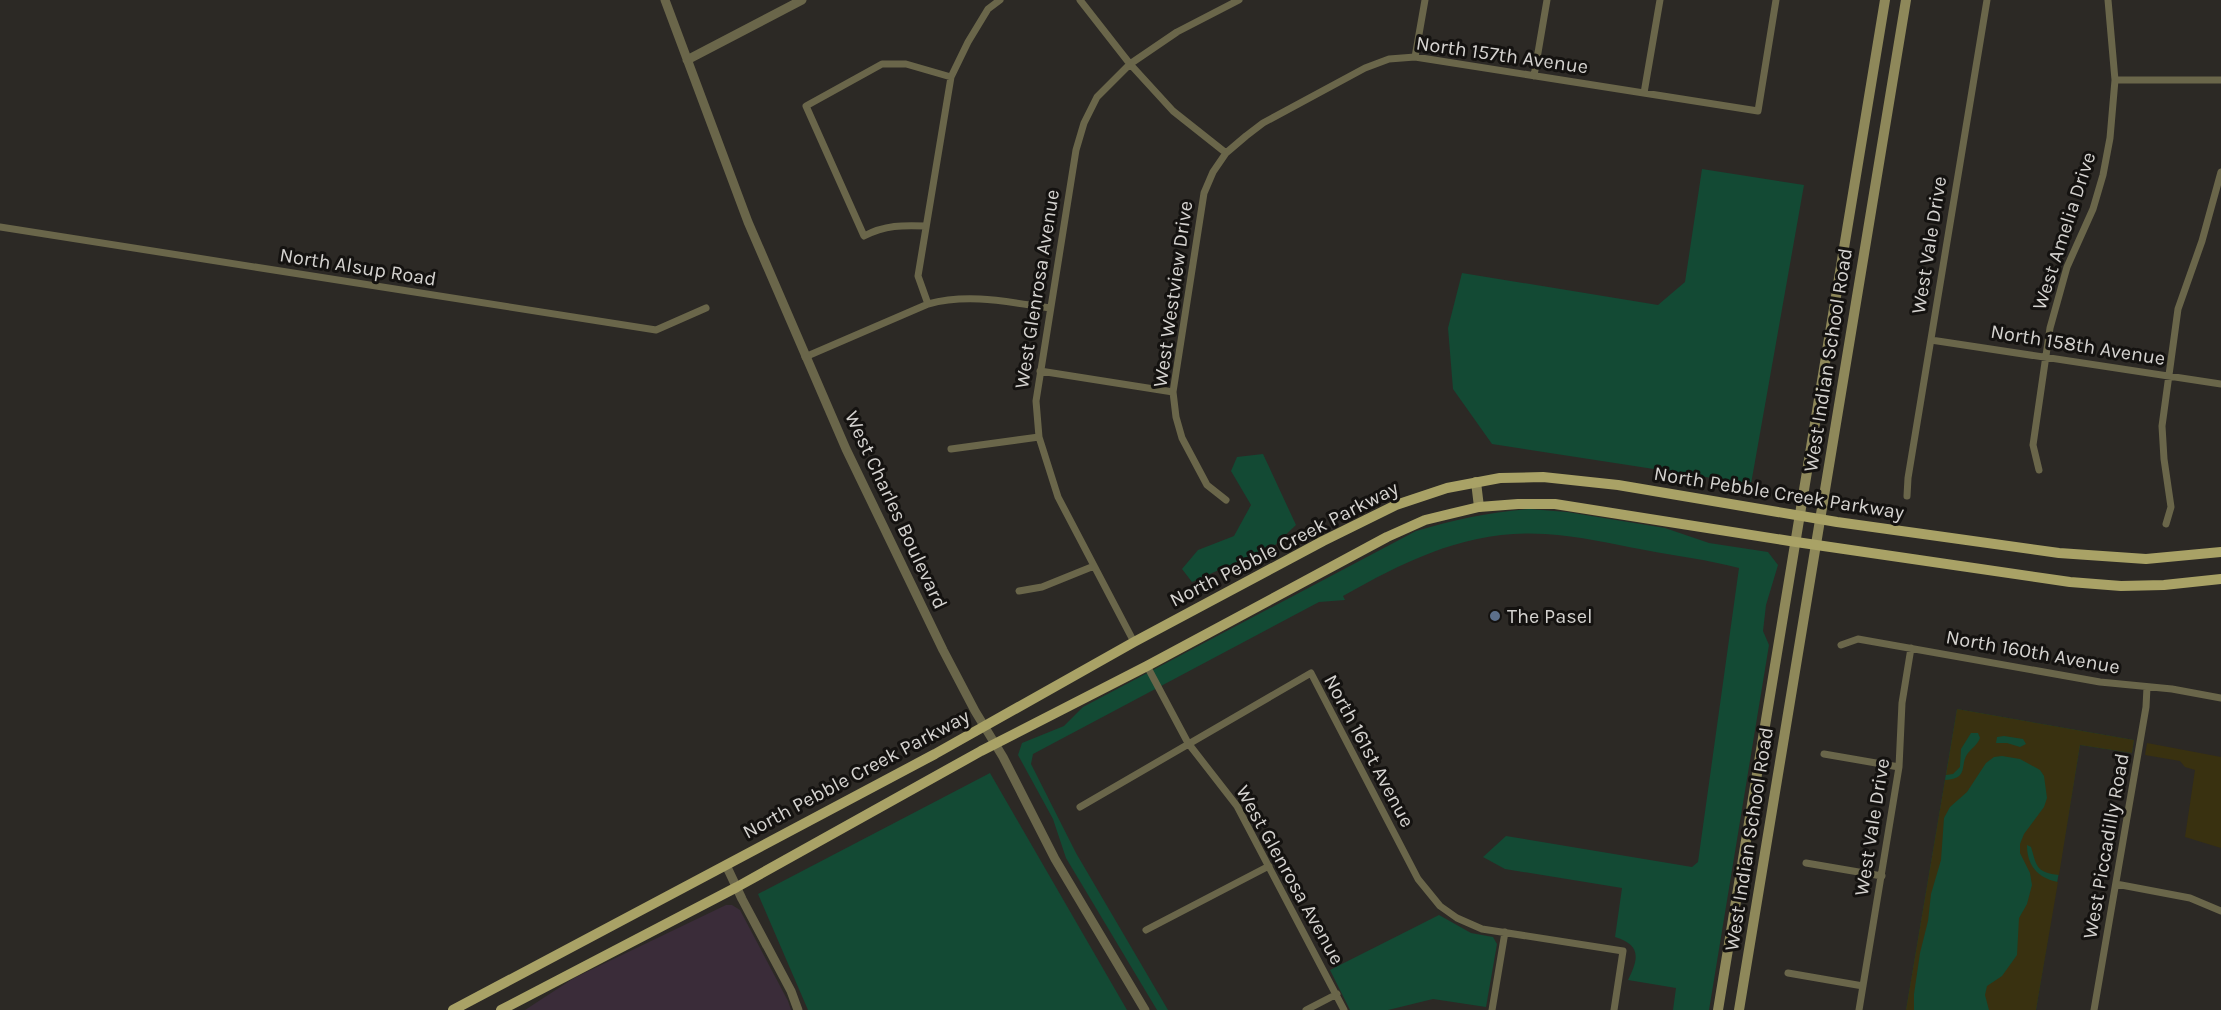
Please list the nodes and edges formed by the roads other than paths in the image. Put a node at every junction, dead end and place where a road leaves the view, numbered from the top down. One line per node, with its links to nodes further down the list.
1 (665, 0): 15 (street, West Charles Boulevard)
2 (802, 0): 15 (street)
3 (1000, 0): 18 (street)
4 (1080, 0): 16 (street)
5 (1239, 0): 16 (street, West Glenrosa Avenue)
6 (1425, 0): 14 (street)
7 (1546, 0): 17 (street)
8 (1660, 0): 21 (street)
9 (1776, 0): 21 (street, North 157th Avenue)
10 (1885, 0): 43 (main road, West Indian School Road)
11 (1906, 0): 44 (main road, West Indian School Road)
12 (1987, 0): 29 (street, West Vale Drive)
13 (2108, 0): 19 (street, West Amelia Drive)
14 (1415, 57): 17 (street, North 157th Avenue); 22 (street, North 157th Avenue)
15 (687, 60): 30 (street, West Charles Boulevard)
16 (1130, 64): 22 (street); 28 (street, West Glenrosa Avenue)
17 (1534, 76): 21 (street, North 157th Avenue)
18 (951, 77): 24 (street); 24 (street)
19 (2115, 80): 20 (street); 31 (street, West Amelia Drive)
20 (2221, 80)
21 (1644, 93)
22 (1226, 153): 35 (street, West Westview Drive)
23 (2221, 172): 33 (street)
24 (926, 226): 26 (street)
25 (0, 227): 27 (street, North Alsup Road)
26 (928, 304): 28 (street); 30 (street)
27 (706, 308)
28 (1050, 308): 32 (street, West Glenrosa Avenue)
29 (1931, 340): 31 (street, North 158th Avenue); 40 (street, West Vale Drive)
30 (805, 357): 58 (street, West Charles Boulevard)
31 (2047, 357): 33 (street, North 158th Avenue); 38 (street, West Amelia Drive)
32 (1040, 371): 35 (street); 36 (street, West Glenrosa Avenue)
33 (2168, 375): 34 (street, North 158th Avenue); 45 (street)
34 (2221, 384)
35 (1173, 392): 41 (street, West Westview Drive)
36 (1039, 437): 37 (street); 49 (street, West Glenrosa Avenue)
37 (951, 449)
38 (2039, 470)
39 (1476, 482): 42 (main road); 43 (main road, North Pebble Creek Parkway); 52 (main road, North Pebble Creek Parkway)
40 (1907, 496)
41 (1226, 500)
42 (1479, 507): 46 (main road, North Pebble Creek Parkway); 55 (main road, North Pebble Creek Parkway)
43 (1800, 516): 44 (main road, North Pebble Creek Parkway); 46 (main road, West Indian School Road)
44 (1820, 520): 47 (main road, West Indian School Road); 48 (main road, North Pebble Creek Parkway)
45 (2166, 524)
46 (1796, 542): 47 (main road, North Pebble Creek Parkway); 84 (main road, West Indian School Road)
47 (1816, 545): 50 (main road, North Pebble Creek Parkway); 85 (main road, West Indian School Road)
48 (2221, 552)
49 (1094, 566): 51 (street); 52 (street, West Glenrosa Avenue)
50 (2221, 579)
51 (1018, 591)
52 (1134, 642): 58 (main road, North Pebble Creek Parkway)
53 (1841, 645): 54 (street, North 160th Avenue)
54 (1911, 648): 56 (street, North 160th Avenue); 62 (street, West Vale Drive)
55 (1147, 666): 59 (street, West Glenrosa Avenue); 60 (main road, North Pebble Creek Parkway)
56 (2146, 687): 57 (street, North 160th Avenue); 68 (street, West Piccadilly Road)
57 (2221, 698)
58 (984, 726): 60 (street, West Charles Boulevard); 65 (main road, North Pebble Creek Parkway)
59 (1188, 743): 63 (street, North 161st Avenue); 66 (street, West Glenrosa Avenue); 72 (street, North 161st Avenue)
60 (995, 745): 69 (main road, North Pebble Creek Parkway); 79 (street, West Charles Boulevard)
61 (1824, 754): 62 (street)
62 (1899, 767): 67 (street, West Vale Drive)
63 (1080, 807)
64 (1806, 864): 67 (street)
65 (726, 865): 69 (street); 76 (main road, North Pebble Creek Parkway)
66 (1269, 866): 71 (street); 75 (street, West Glenrosa Avenue)
67 (1882, 876): 74 (street, West Vale Drive)
68 (2116, 884): 70 (street); 87 (street, West Piccadilly Road)
69 (737, 888): 77 (main road, North Pebble Creek Parkway); 78 (street)
70 (2221, 911)
71 (1146, 930)
72 (1504, 932): 82 (street); 83 (street, North 161st Avenue)
73 (1788, 973): 74 (street)
74 (1863, 986): 86 (street, West Vale Drive)
75 (1337, 994): 80 (street); 81 (street, West Glenrosa Avenue)
76 (455, 1009)
77 (501, 1010)
78 (798, 1010)
79 (1145, 1010)
80 (1306, 1010)
81 (1344, 1010)
82 (1492, 1010)
83 (1614, 1010)
84 (1718, 1010)
85 (1739, 1010)
86 (1859, 1010)
87 (2094, 1010)

